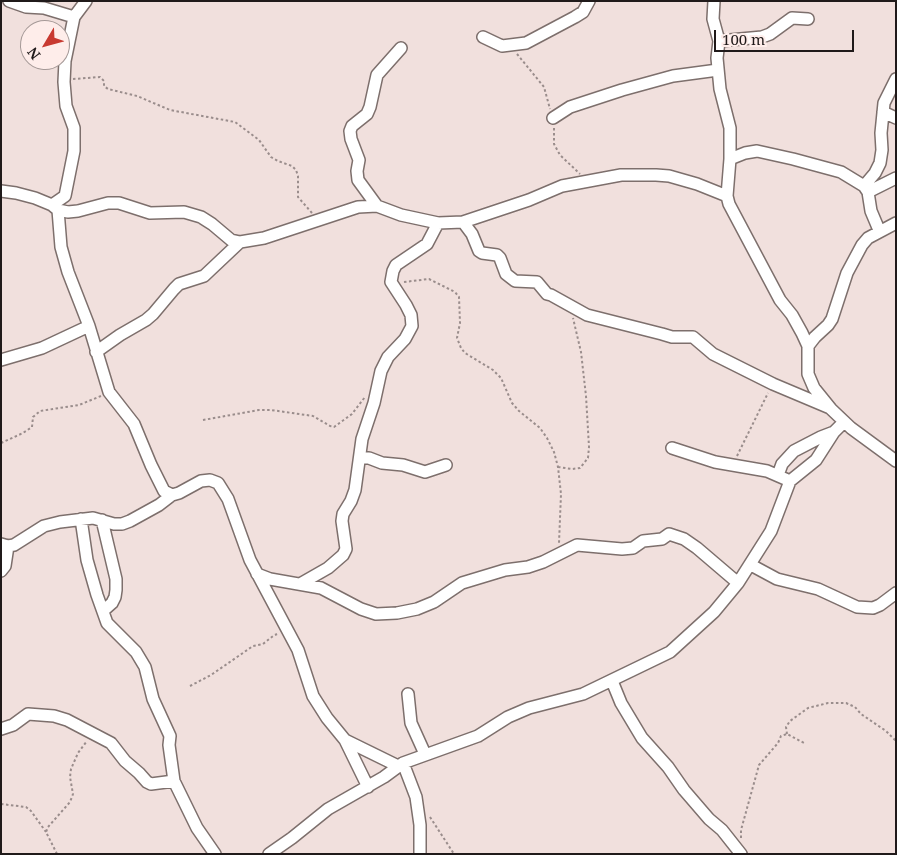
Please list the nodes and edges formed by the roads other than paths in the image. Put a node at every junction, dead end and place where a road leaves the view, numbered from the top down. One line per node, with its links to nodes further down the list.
1 (9, 1): 5 (street)
2 (86, 1): 5 (street)
3 (589, 1): 7 (street)
4 (714, 1): 8 (street)
5 (74, 18): 21 (street)
6 (808, 19): 8 (street)
7 (483, 37)
8 (719, 41): 10 (street)
9 (401, 48): 20 (street)
10 (718, 70): 13 (street); 15 (street)
11 (896, 79): 12 (street)
12 (883, 112): 14 (street); 17 (street)
13 (553, 118)
14 (896, 118)
15 (730, 158): 17 (street); 19 (street)
16 (896, 178): 17 (street)
17 (866, 189): 25 (street)
18 (1, 191): 21 (street)
19 (727, 196): 22 (street); 28 (street)
20 (378, 206): 24 (street); 26 (street)
21 (55, 208): 26 (street); 27 (street)
22 (463, 222): 24 (street); 31 (street)
23 (896, 222): 25 (street)
24 (438, 223): 35 (street)
25 (879, 230): 28 (street)
26 (240, 242): 29 (street)
27 (88, 326): 29 (street); 30 (street)
28 (808, 346): 31 (street)
29 (96, 352): 40 (street)
30 (1, 360)
31 (831, 409): 32 (street)
32 (844, 422): 33 (street); 36 (street)
33 (834, 432): 38 (street); 39 (street)
34 (672, 448): 38 (street)
35 (360, 458): 37 (street); 48 (street)
36 (896, 461)
37 (446, 465)
38 (778, 474): 39 (street)
39 (790, 481): 44 (street)
40 (172, 495): 42 (street); 46 (street)
41 (81, 520): 42 (street); 43 (street); 50 (street)
42 (102, 520): 50 (street)
43 (5, 545): 45 (street)
44 (750, 565): 47 (street); 49 (street)
45 (1, 570)
46 (257, 574): 48 (street); 54 (street)
47 (738, 583): 48 (street); 51 (street)
48 (300, 584)
49 (896, 593)
50 (103, 612): 57 (street)
51 (612, 681): 55 (street); 59 (street)
52 (408, 694): 55 (street)
53 (1, 729): 57 (street)
54 (345, 740): 56 (street); 58 (street)
55 (425, 754): 56 (street)
56 (400, 764): 58 (street); 62 (street)
57 (174, 782): 60 (street)
58 (368, 787): 61 (street)
59 (741, 848)
60 (215, 854)
61 (269, 854)
62 (420, 854)

